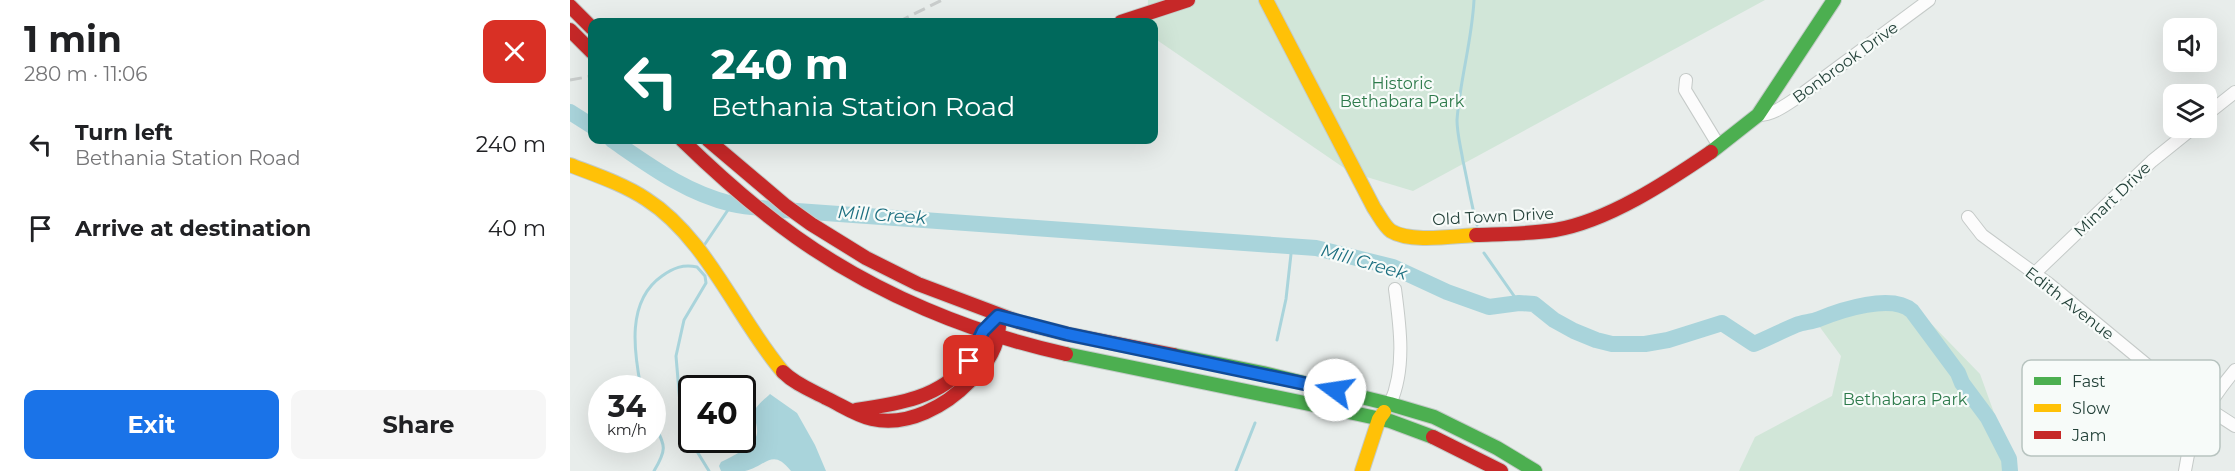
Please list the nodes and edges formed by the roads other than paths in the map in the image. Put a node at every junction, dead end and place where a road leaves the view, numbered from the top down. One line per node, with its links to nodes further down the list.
1 (1188, 0): 6 (street)
2 (1266, 0): 17 (street, Old Town Drive)
3 (1834, 0): 13 (street, Old Town Drive)
4 (1929, 0): 13 (street, Bonbrook Drive)
5 (570, 6): 7 (street)
6 (1133, 18)
7 (588, 24)
8 (570, 30): 9 (street)
9 (588, 48)
10 (1686, 80): 17 (street)
11 (2235, 92): 12 (street)
12 (2217, 107)
13 (1758, 115): 17 (street, Old Town Drive)
14 (2181, 138): 20 (street, Minart Drive)
15 (687, 144): 23 (street)
16 (713, 144): 22 (street)
17 (1719, 146)
18 (570, 165): 29 (street)
19 (1968, 217): 20 (street, Edith Avenue)
20 (2034, 274): 25 (street, Edith Avenue)
21 (1395, 289): 28 (street)
22 (998, 316): 23 (street); 24 (street); 28 (street)
23 (983, 331): 24 (street); 29 (street)
24 (1000, 336): 29 (street); 31 (street)
25 (2141, 360)
26 (2235, 370): 27 (street)
27 (2220, 390)
28 (1390, 404): 31 (street); 36 (street)
29 (852, 411)
30 (2220, 417): 32 (street, Edith Avenue)
31 (1379, 419): 34 (street); 35 (street)
32 (2235, 426)
33 (2189, 456): 37 (street)
34 (1362, 471)
35 (1501, 471)
36 (1535, 471)
37 (2185, 471)

